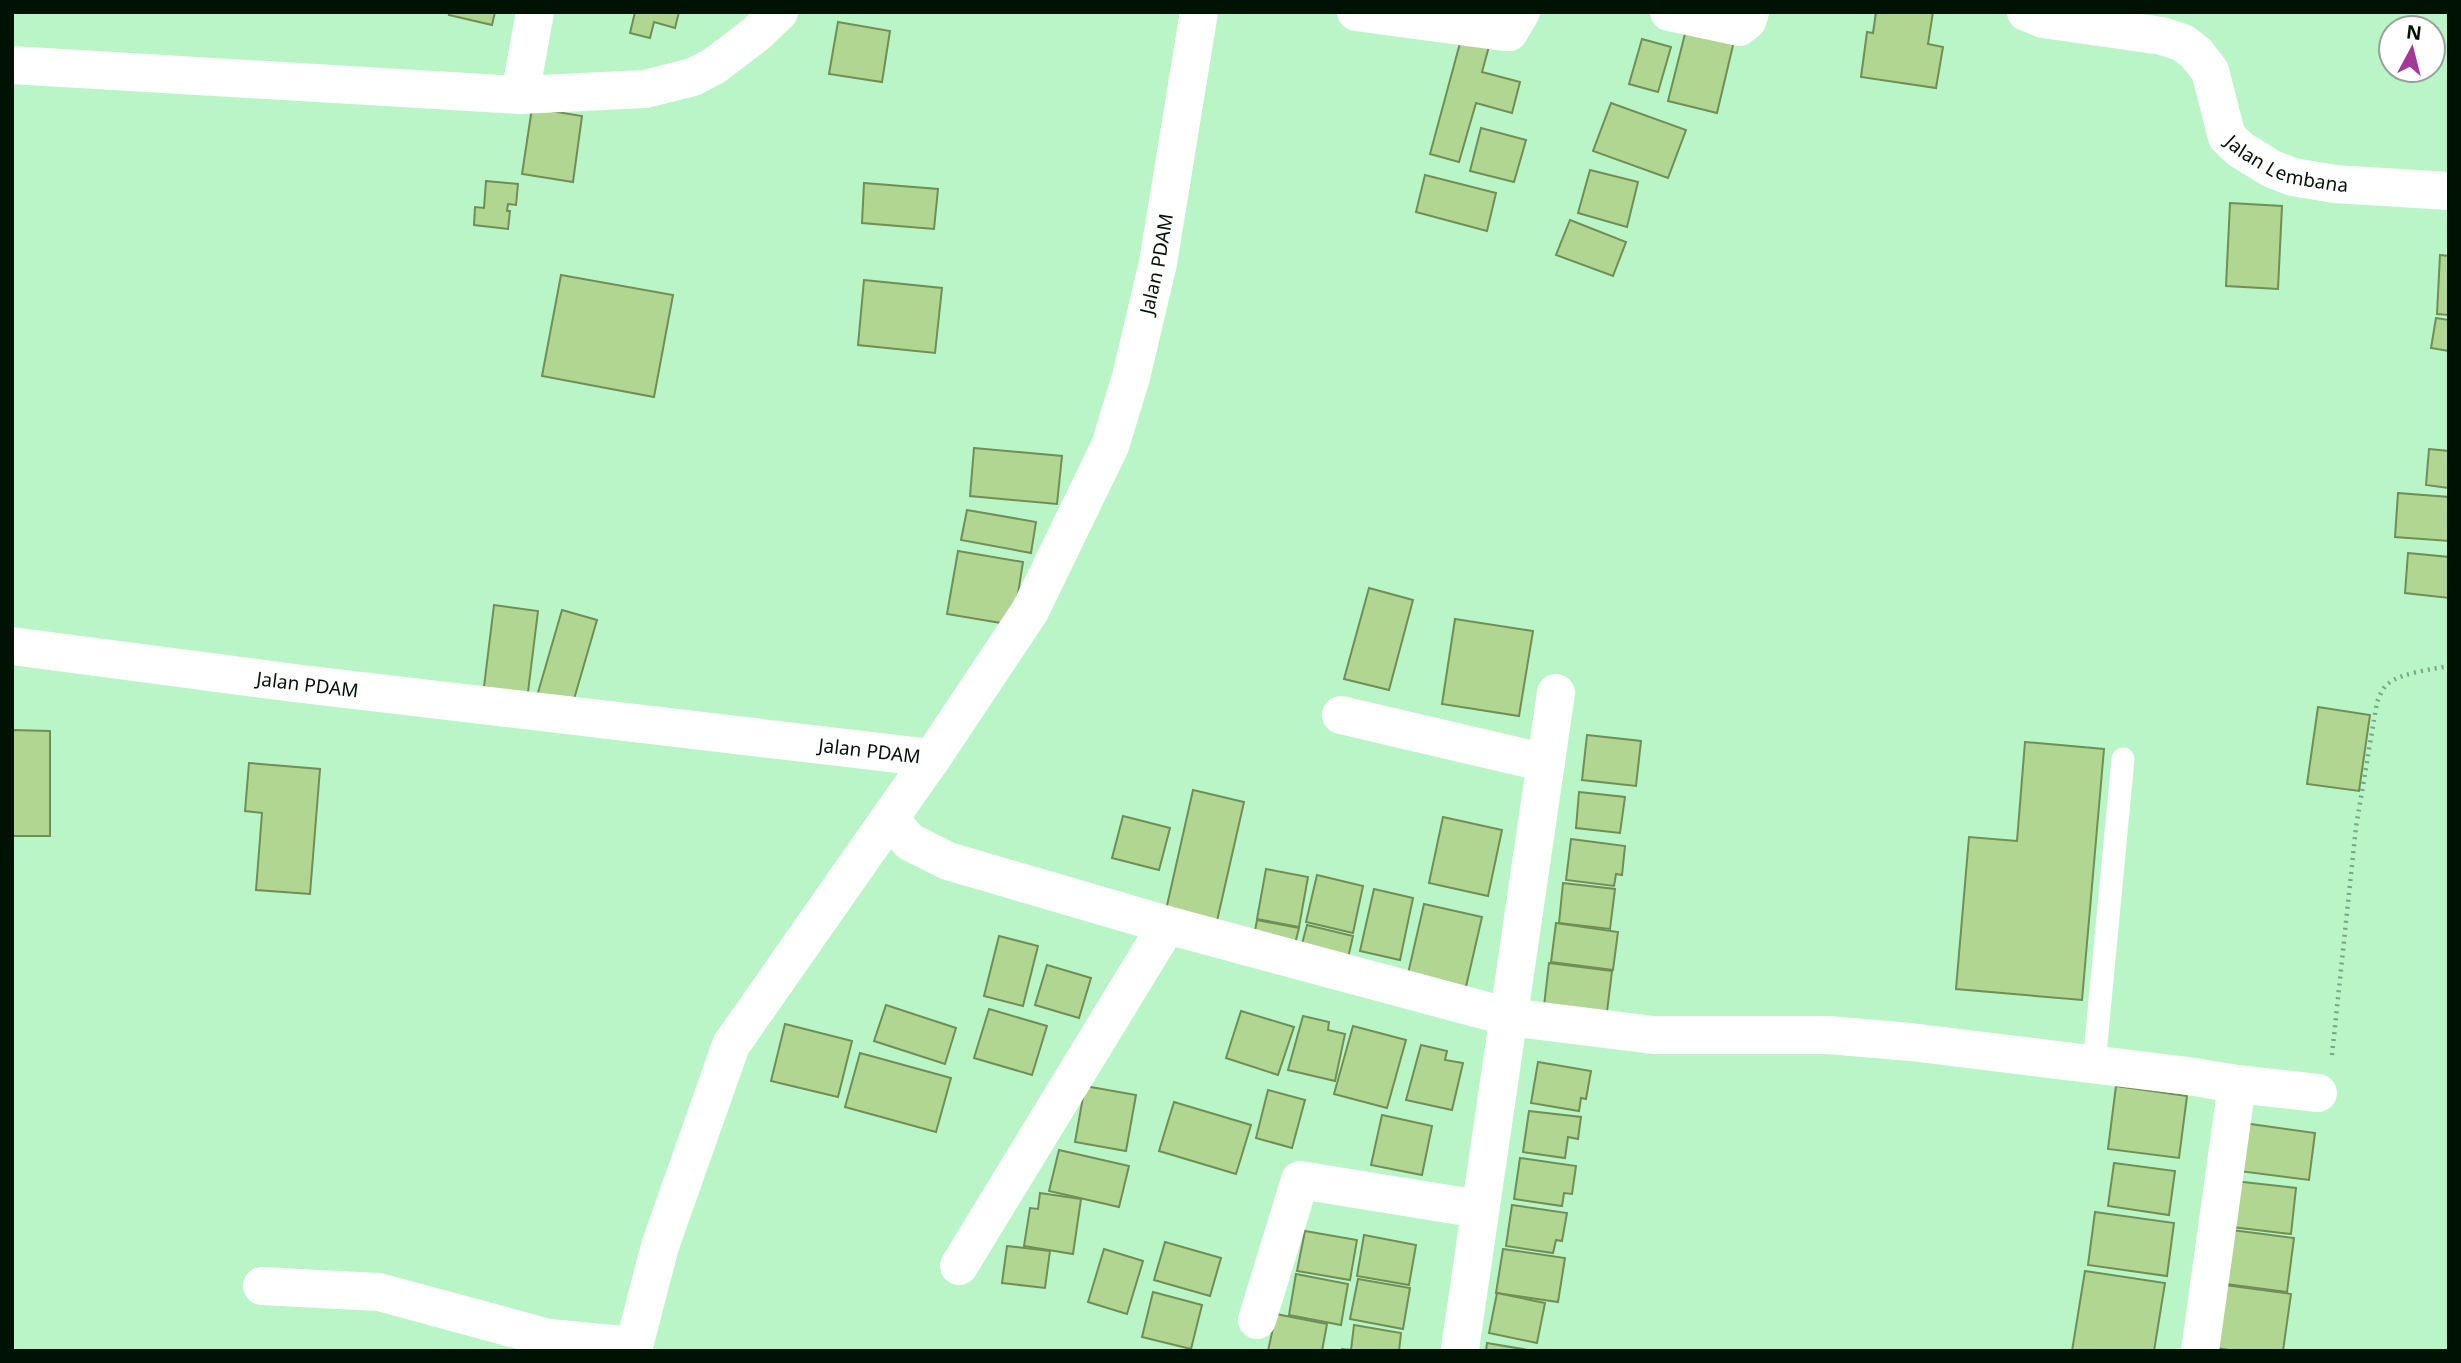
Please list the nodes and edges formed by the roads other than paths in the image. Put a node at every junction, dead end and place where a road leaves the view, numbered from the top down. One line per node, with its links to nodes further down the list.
1 (535, 12): 10 (street)
2 (779, 12): 10 (street)
3 (1199, 12): 15 (street, Jalan PDAM)
4 (1356, 12): 5 (street)
5 (1521, 12)
6 (1669, 12): 7 (street)
7 (1750, 12)
8 (2026, 12): 11 (street, Jalan Lembana)
9 (12, 65): 10 (street)
10 (520, 95)
11 (2449, 191)
12 (12, 646): 15 (street, Jalan PDAM)
13 (1556, 693): 17 (street)
14 (1341, 715): 17 (street)
15 (932, 758): 18 (street)
16 (2123, 759): 21 (lane)
17 (1546, 763): 20 (street)
18 (889, 818): 19 (street); 26 (street)
19 (1167, 925): 20 (street); 25 (street)
20 (1509, 1017): 21 (street); 24 (street)
21 (2094, 1064): 22 (street)
22 (2237, 1084): 23 (street); 29 (street)
23 (2318, 1093)
24 (1479, 1209): 27 (street); 28 (street)
25 (959, 1266)
26 (262, 1286)
27 (1257, 1320)
28 (1460, 1349)
29 (2200, 1351)

